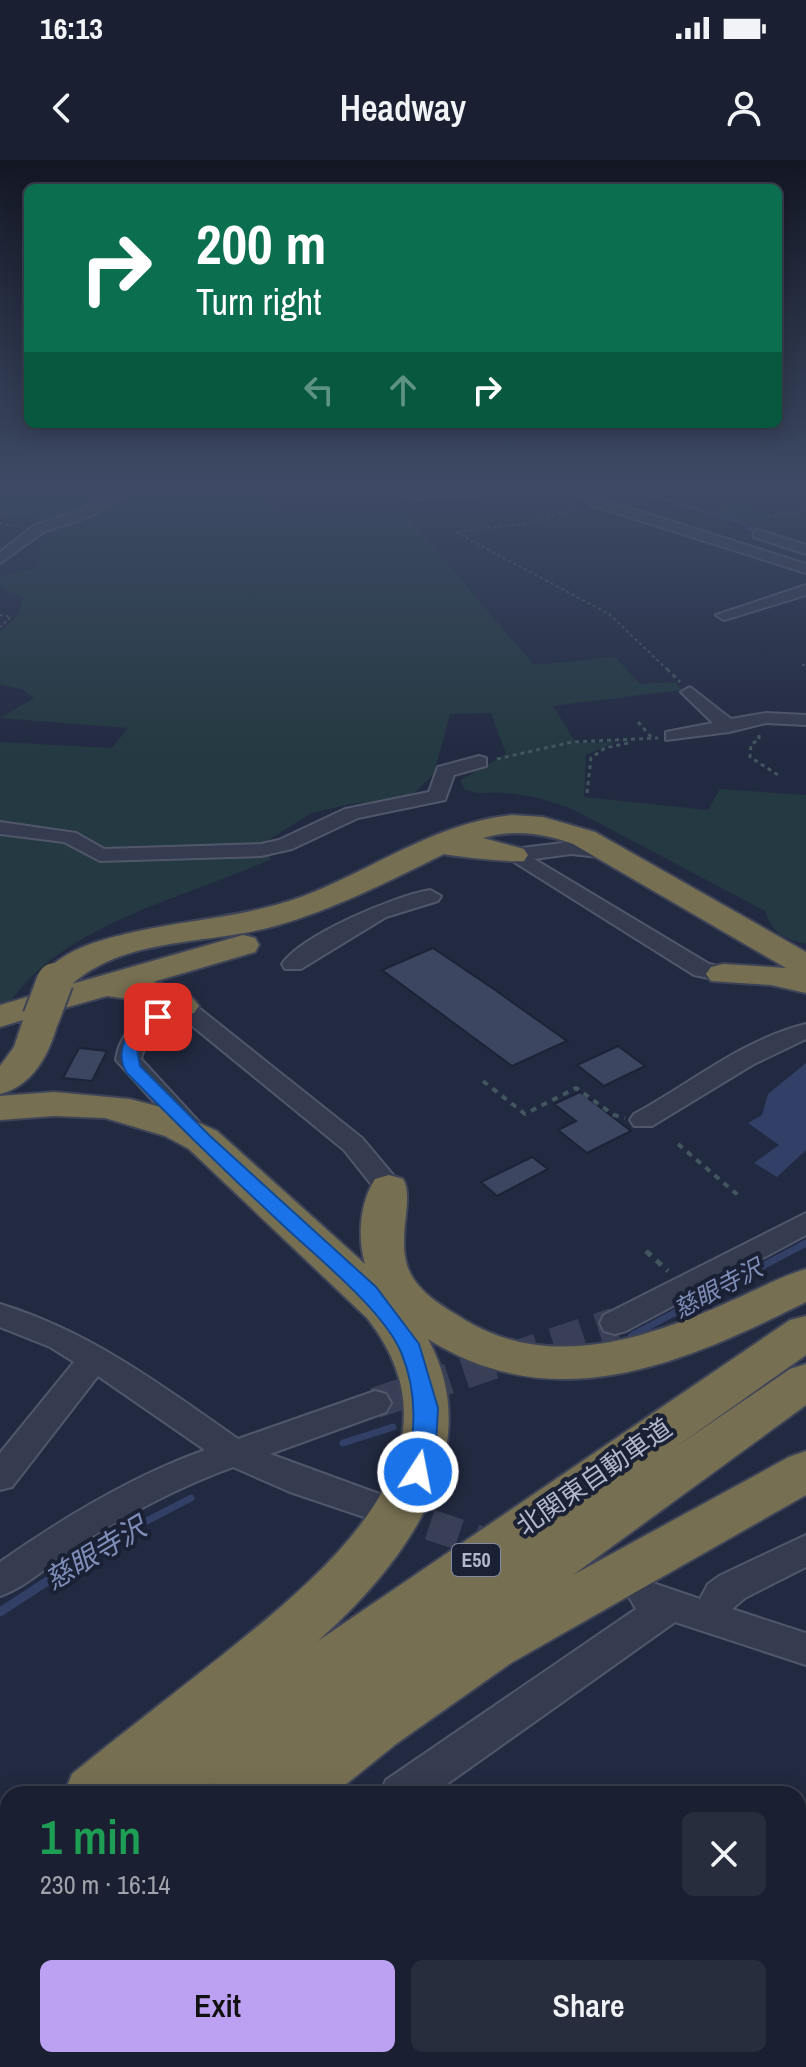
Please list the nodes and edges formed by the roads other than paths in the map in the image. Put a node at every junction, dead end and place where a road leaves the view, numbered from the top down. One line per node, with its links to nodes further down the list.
1 (806, 590): 2 (street)
2 (724, 615)
3 (690, 692): 5 (street)
4 (806, 720): 5 (street)
5 (737, 726): 6 (street)
6 (672, 736)
7 (479, 762): 8 (street)
8 (0, 828)
9 (608, 852): 10 (street); 13 (highway); 20 (highway, bridge)
10 (513, 855): 14 (street); 16 (highway)
11 (430, 896): 12 (street)
12 (293, 964)
13 (806, 966)
14 (723, 974): 15 (highway)
15 (806, 983)
16 (92, 991): 17 (highway); 18 (highway)
17 (182, 1006): 23 (street); 24 (street)
18 (0, 1016)
19 (806, 1031): 22 (street)
20 (0, 1083)
21 (0, 1108): 23 (highway)
22 (643, 1120)
23 (203, 1140): 41 (highway)
24 (389, 1188): 26 (highway)
25 (806, 1223): 28 (street)
26 (806, 1284)
27 (0, 1315): 30 (street)
28 (615, 1323)
29 (806, 1332): 42 (highway, 北関東自動車道 / E50)
30 (94, 1359): 33 (street); 35 (street)
31 (806, 1381): 43 (highway, 北関東自動車道 / E50)
32 (375, 1403): 33 (street)
33 (232, 1452): 36 (street); 38 (street)
34 (806, 1471): 44 (highway)
35 (0, 1477)
36 (370, 1505)
37 (806, 1550): 39 (street)
38 (0, 1581)
39 (709, 1617): 40 (street); 45 (street)
40 (806, 1649)
41 (103, 1786)
42 (162, 1786)
43 (247, 1786)
44 (299, 1786)
45 (411, 1786)

